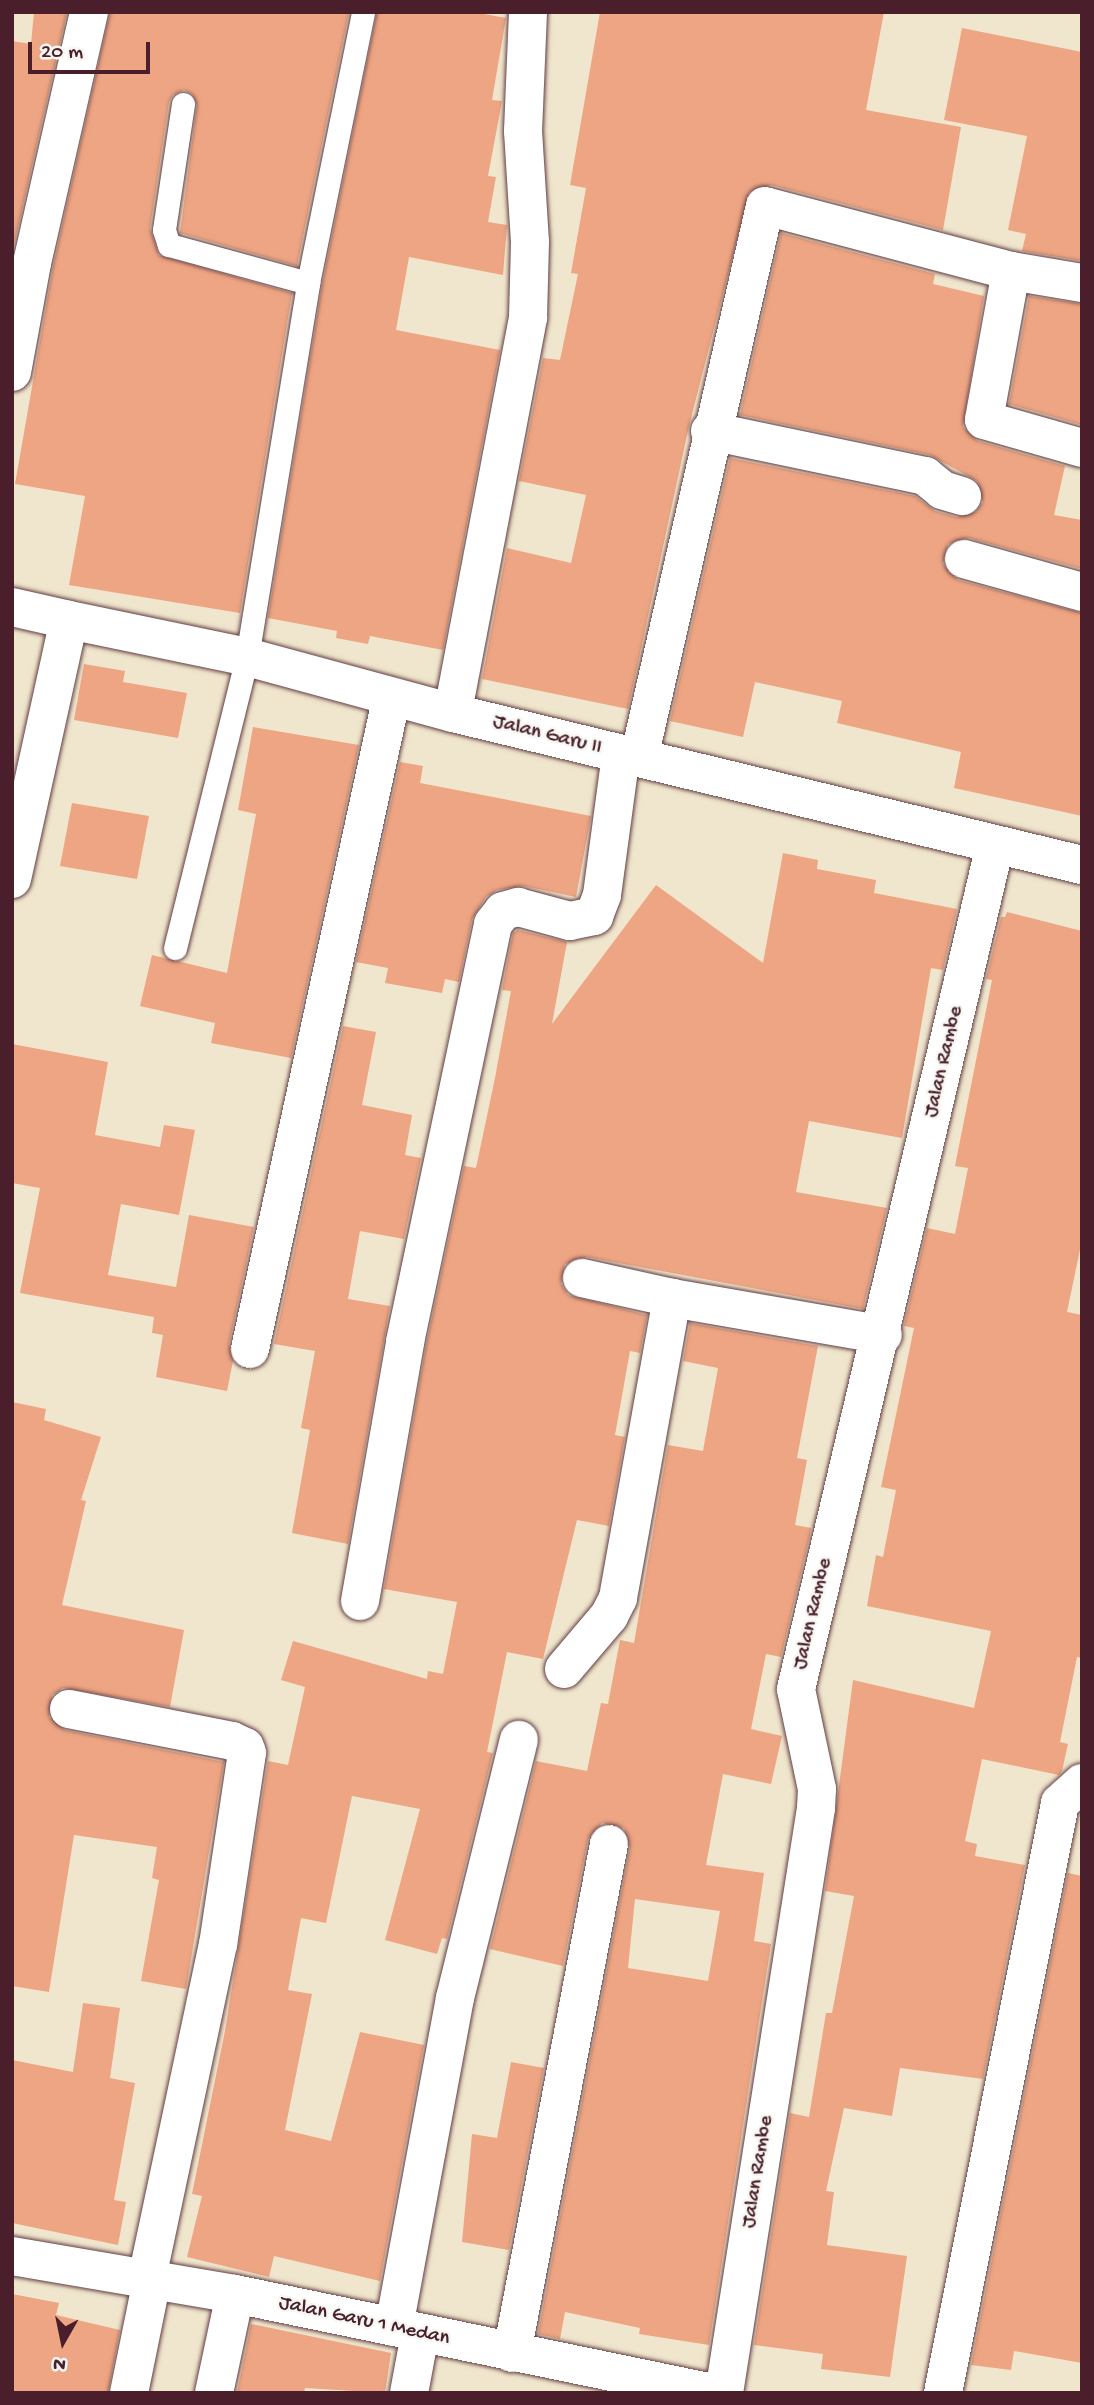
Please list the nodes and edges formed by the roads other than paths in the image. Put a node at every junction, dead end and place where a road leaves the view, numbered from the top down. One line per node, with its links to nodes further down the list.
1 (89, 12): 5 (street)
2 (363, 12): 7 (lane)
3 (517, 15): 19 (street)
4 (183, 104): 7 (lane)
5 (22, 261): 9 (street)
6 (1011, 271): 8 (street); 10 (street); 11 (street)
7 (308, 283): 17 (lane)
8 (1082, 283)
9 (12, 372)
10 (710, 431): 12 (street); 20 (street)
11 (1082, 448)
12 (962, 496)
13 (964, 559): 14 (street)
14 (1082, 592)
15 (12, 607): 16 (street, Jalan Garu II)
16 (69, 620): 17 (street, Jalan Garu II); 23 (street)
17 (247, 657): 18 (street, Jalan Garu II); 24 (lane)
18 (391, 700): 19 (street, Jalan Garu II); 28 (street)
19 (453, 713): 20 (street, Jalan Garu II)
20 (630, 756): 21 (street, Jalan Garu II); 29 (street)
21 (995, 845): 22 (street, Jalan Garu II); 27 (street, Jalan Rambe)
22 (1082, 865)
23 (12, 880)
24 (176, 948)
25 (582, 1278): 26 (street)
26 (672, 1298): 27 (street); 30 (street)
27 (883, 1335): 45 (street, Jalan Rambe)
28 (250, 1349)
29 (360, 1601)
30 (564, 1669)
31 (69, 1709): 36 (street)
32 (519, 1740): 38 (street)
33 (1082, 1783): 46 (street)
34 (609, 1844): 39 (street)
35 (12, 2256): 36 (street, Jalan Garu 1 Medan)
36 (150, 2279): 37 (street, Jalan Garu 1 Medan); 41 (street)
37 (235, 2294): 38 (street, Jalan Garu 1 Medan); 42 (street)
38 (407, 2330): 39 (street, Jalan Garu 1 Medan); 43 (street)
39 (512, 2353): 40 (street, Jalan Garu 1 Medan)
40 (652, 2387): 44 (street, Jalan Garu 1 Medan)
41 (129, 2393)
42 (215, 2393)
43 (409, 2393)
44 (715, 2393)
45 (724, 2393)
46 (943, 2393)

